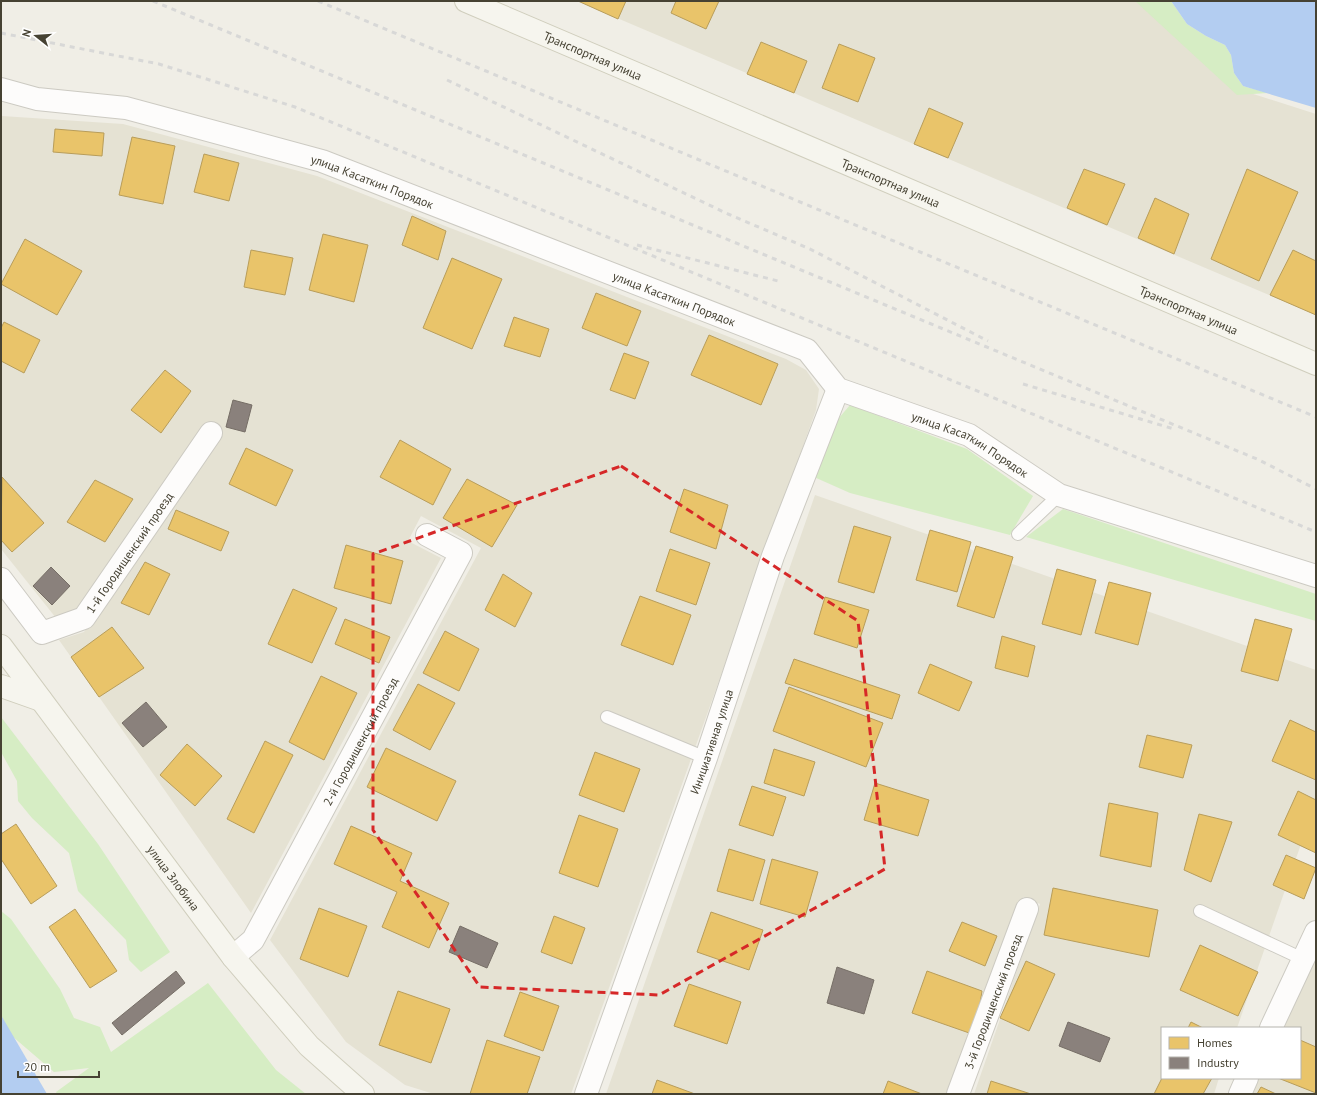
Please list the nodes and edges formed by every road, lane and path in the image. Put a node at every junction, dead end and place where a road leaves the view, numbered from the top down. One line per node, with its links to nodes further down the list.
1 (466, 1): 3 (main road, Транспортная улица)
2 (1, 89): 4 (street, улица Касаткин Порядок)
3 (1316, 364)
4 (838, 389): 6 (street, улица Касаткин Порядок); 15 (street, Инициативная улица)
5 (212, 433): 10 (street, 1-й Городищенский проезд)
6 (1059, 495): 7 (lane); 9 (street, улица Касаткин Порядок)
7 (1018, 534)
8 (427, 535): 19 (street, 2-й Городищенский проезд)
9 (1316, 576)
10 (1, 579)
11 (1, 646): 13 (main road, улица Злобина)
12 (1, 686): 13 (main road)
13 (41, 700): 19 (main road, улица Злобина)
14 (607, 717): 15 (lane)
15 (706, 758): 24 (street, Инициативная улица)
16 (1027, 909): 25 (street, 3-й Городищенский проезд)
17 (1200, 911): 20 (lane)
18 (1316, 932): 20 (street)
19 (233, 957): 23 (main road, улица Злобина)
20 (1303, 959): 21 (street)
21 (1271, 1027)
22 (1247, 1079): 26 (street)
23 (363, 1094)
24 (586, 1094)
25 (958, 1094)
26 (1240, 1094)

